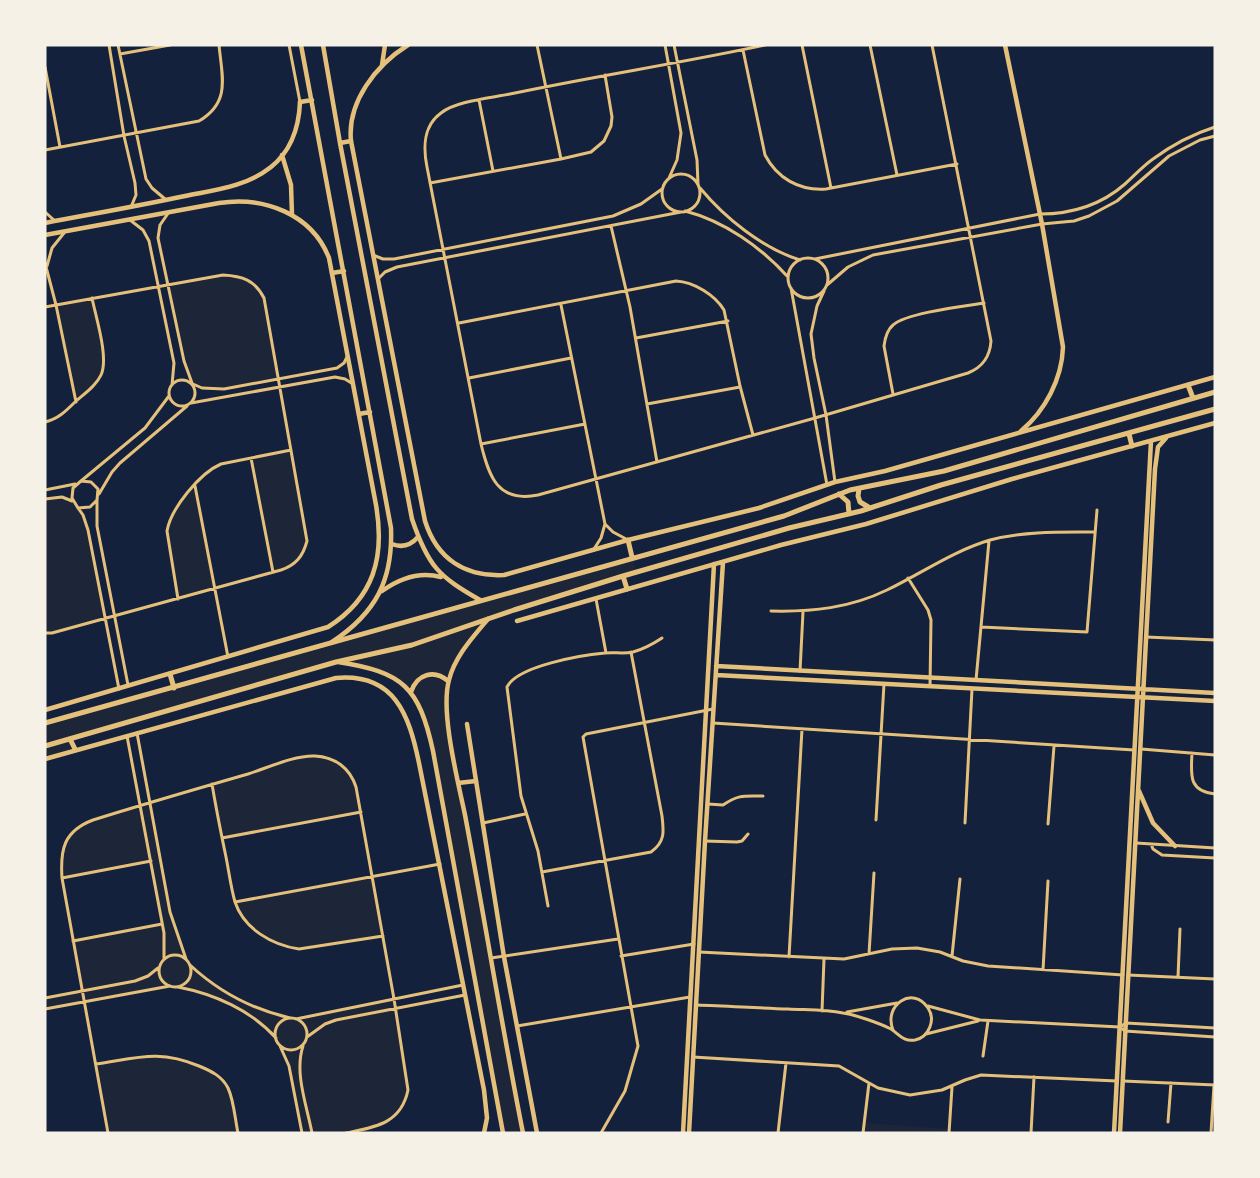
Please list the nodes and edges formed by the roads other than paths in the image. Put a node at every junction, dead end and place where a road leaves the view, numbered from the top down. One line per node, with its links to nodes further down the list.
1 (109, 45): 32 (street)
2 (118, 45): 20 (street)
3 (170, 45): 20 (street)
4 (219, 45): 31 (street)
5 (289, 45): 29 (street)
6 (301, 45): 27 (street)
7 (323, 45): 35 (street)
8 (385, 45): 24 (street)
9 (398, 45): 10 (street)
10 (407, 45): 24 (street)
11 (537, 45): 26 (street)
12 (665, 45): 22 (street)
13 (674, 45): 21 (street)
14 (765, 45): 19 (street)
15 (802, 45): 46 (street)
16 (870, 45): 42 (street)
17 (932, 45): 40 (street)
18 (1005, 45): 53 (street)
19 (743, 50): 21 (street); 46 (street)
20 (120, 54): 31 (street)
21 (678, 61): 22 (street); 45 (street)
22 (667, 63): 25 (street); 43 (street)
23 (45, 68): 36 (street)
24 (379, 70): 34 (street)
25 (605, 75): 26 (street); 39 (street)
26 (546, 86): 28 (street); 39 (street)
27 (312, 100): 29 (street); 71 (street)
28 (479, 100): 41 (street); 44 (street)
29 (300, 102): 38 (street)
30 (1215, 127): 53 (street)
31 (135, 134): 32 (street); 48 (street)
32 (124, 136): 36 (street); 49 (street)
33 (1215, 136): 58 (street)
34 (351, 141): 35 (street); 65 (street)
35 (340, 143): 144 (street)
36 (60, 147): 37 (street)
37 (45, 150)
38 (282, 155): 48 (street); 54 (street)
39 (561, 159): 41 (street)
40 (957, 164): 42 (street); 60 (street)
41 (493, 171): 44 (street)
42 (897, 175): 46 (street)
43 (669, 178): 45 (street); 47 (street)
44 (430, 183): 64 (street)
45 (699, 186): 50 (street); 68 (street)
46 (831, 188)
47 (662, 189): 50 (street); 64 (street)
48 (167, 200): 49 (street); 52 (street)
49 (131, 207): 56 (street)
50 (683, 211): 59 (street); 73 (street)
51 (45, 212): 56 (street)
52 (169, 212): 54 (street); 55 (street); 75 (street)
53 (1040, 214): 58 (street); 60 (street)
54 (292, 215): 72 (street)
55 (128, 220): 61 (street); 77 (street)
56 (55, 221): 57 (street)
57 (45, 223)
58 (1042, 224): 63 (street); 115 (street)
59 (611, 226): 66 (street); 79 (street)
60 (969, 228): 63 (street); 67 (street)
61 (65, 231): 62 (street); 70 (street)
62 (45, 235)
63 (971, 237): 76 (street); 82 (street)
64 (444, 249): 65 (street); 66 (street)
65 (372, 255): 74 (street)
66 (446, 257): 74 (street); 87 (street)
67 (815, 259): 68 (street); 76 (street)
68 (800, 260): 73 (street)
69 (45, 263): 70 (street)
70 (47, 268): 84 (street)
71 (344, 271): 72 (street); 108 (street)
72 (332, 273): 89 (street)
73 (788, 277): 78 (street)
74 (377, 281): 148 (street)
75 (167, 285): 77 (street); 93 (street); 94 (street)
76 (827, 285): 80 (street)
77 (158, 286): 81 (street); 96 (street)
78 (791, 288): 80 (street); 111 (street)
79 (626, 291): 83 (street); 86 (street); 88 (street)
80 (824, 291): 110 (street)
81 (92, 298): 84 (street); 104 (street)
82 (984, 303): 101 (street); 101 (street)
83 (561, 304): 87 (street); 90 (street)
84 (56, 305): 85 (street); 104 (street)
85 (45, 307)
86 (728, 321): 88 (street); 98 (street)
87 (459, 322): 92 (street)
88 (636, 338): 106 (street)
89 (348, 355): 93 (street); 95 (street)
90 (571, 358): 92 (street); 114 (street)
91 (1215, 377): 97 (street)
92 (469, 378): 120 (street)
93 (278, 379): 94 (street); 99 (street)
94 (192, 384): 96 (street); 105 (street)
95 (353, 384): 99 (street); 109 (street)
96 (172, 385): 102 (street)
97 (1188, 385): 103 (main road); 115 (street)
98 (740, 386): 106 (street); 117 (street)
99 (280, 387): 105 (street); 122 (street)
100 (1215, 392): 103 (main road)
101 (894, 394): 110 (street)
102 (170, 396): 105 (street); 126 (street)
103 (1193, 398): 131 (main road)
104 (76, 402): 112 (street)
105 (189, 404): 133 (street)
106 (647, 404): 124 (street)
107 (1215, 409): 116 (main road)
108 (370, 412): 109 (street); 147 (street)
109 (359, 414): 176 (street)
110 (826, 415): 111 (street); 127 (street)
111 (815, 418): 117 (street); 129 (street)
112 (45, 422)
113 (1215, 423): 118 (street)
114 (585, 424): 120 (street); 125 (street)
115 (1019, 433): 127 (street)
116 (1129, 434): 121 (main road); 139 (main road)
117 (753, 435): 124 (street)
118 (1170, 436): 119 (street); 170 (street)
119 (1151, 441): 121 (street); 170 (street)
120 (481, 444): 125 (street)
121 (1132, 446): 150 (street)
122 (291, 450): 123 (street); 152 (street)
123 (251, 458): 130 (street); 152 (street)
124 (657, 462): 125 (street)
125 (596, 479): 142 (street)
126 (81, 481): 128 (street); 133 (street)
127 (835, 482): 129 (street)
128 (76, 484): 132 (street); 137 (street)
129 (827, 485): 145 (street)
130 (195, 486): 156 (street); 160 (street)
131 (859, 489): 134 (main road); 139 (main road)
132 (45, 490)
133 (99, 494): 136 (street)
134 (838, 494): 141 (main road); 149 (main road)
135 (45, 499): 137 (street)
136 (98, 500): 138 (street); 164 (street)
137 (74, 503): 138 (street)
138 (78, 508): 165 (street)
139 (872, 508): 141 (main road)
140 (1097, 510): 143 (street)
141 (849, 514): 153 (main road)
142 (605, 524): 145 (street); 148 (street)
143 (1095, 532): 146 (street); 168 (street)
144 (418, 537): 147 (street); 154 (street)
145 (628, 540): 148 (street); 149 (main road)
146 (989, 541): 155 (street); 168 (street)
147 (392, 544): 158 (street)
148 (593, 551)
149 (632, 557): 161 (main road)
150 (723, 562): 151 (street); 178 (street)
151 (714, 564): 157 (street); 199 (street)
152 (273, 573): 156 (street)
153 (623, 576): 157 (main road); 166 (main road)
154 (444, 578): 158 (street); 161 (street)
155 (908, 578): 163 (street); 182 (street)
156 (215, 589): 160 (street); 176 (street)
157 (627, 589): 159 (street)
158 (380, 592): 173 (street)
159 (596, 598): 167 (street); 175 (street)
160 (178, 599): 164 (street)
161 (480, 600): 173 (main road)
162 (771, 610): 163 (street)
163 (803, 612): 179 (street)
164 (114, 616): 165 (street); 186 (street)
165 (105, 619): 169 (street); 190 (street)
166 (488, 619): 177 (main road); 184 (street)
167 (517, 621)
168 (981, 627): 183 (street)
169 (45, 633)
170 (1144, 637): 172 (street); 191 (street); 192 (street)
171 (662, 638): 174 (street)
172 (1215, 640)
173 (331, 642): 188 (main road)
174 (631, 652): 175 (street); 200 (street)
175 (606, 653): 228 (street)
176 (228, 657): 180 (street)
177 (336, 662): 193 (street); 208 (main road)
178 (716, 666): 179 (street); 181 (street)
179 (800, 671): 182 (street)
180 (170, 674): 186 (street); 188 (main road)
181 (716, 675): 185 (street); 197 (street)
182 (931, 678): 183 (street); 187 (street)
183 (976, 680): 191 (street)
184 (448, 681): 193 (street); 219 (street)
185 (884, 684): 187 (street); 206 (street)
186 (128, 686): 190 (street)
187 (930, 686): 189 (street)
188 (174, 688): 201 (main road)
189 (972, 688): 195 (street); 209 (street)
190 (119, 689): 198 (street)
191 (1138, 689): 192 (street); 195 (street)
192 (1144, 689): 194 (street); 195 (street)
193 (411, 692): 325 (street)
194 (1215, 693)
195 (1141, 697): 196 (street); 213 (street); 214 (street)
196 (1215, 701)
197 (713, 709): 199 (street); 202 (street)
198 (45, 710)
199 (707, 710): 200 (street); 258 (street)
200 (645, 722): 242 (street); 242 (street)
201 (45, 723)
202 (713, 723): 204 (street); 225 (street)
203 (467, 724): 218 (street)
204 (802, 729): 206 (street); 264 (street)
205 (137, 733): 207 (street); 224 (street); 243 (street)
206 (881, 734): 209 (street); 229 (street)
207 (128, 736): 212 (street); 226 (street)
208 (70, 739): 210 (main road); 212 (main road)
209 (968, 740): 211 (street); 231 (street)
210 (45, 746)
211 (1054, 746): 214 (street); 232 (street)
212 (75, 749): 217 (street)
213 (1141, 749): 215 (street); 221 (street)
214 (1134, 750): 272 (street)
215 (1192, 753): 216 (street); 222 (street)
216 (1215, 755)
217 (45, 759)
218 (476, 781): 219 (street); 230 (street)
219 (458, 783): 266 (street)
220 (212, 784): 224 (street); 227 (street); 234 (street)
221 (1138, 789): 236 (street); 238 (street)
222 (1215, 794)
223 (763, 796): 225 (street)
224 (150, 802): 226 (street); 267 (street)
225 (707, 804): 235 (street)
226 (140, 805): 241 (street); 247 (street)
227 (361, 812): 234 (street); 246 (street)
228 (525, 814): 230 (street); 244 (street)
229 (876, 820)
230 (483, 823): 263 (street)
231 (965, 823)
232 (1048, 824)
233 (748, 834): 235 (street)
234 (222, 838): 250 (street)
235 (705, 841): 257 (street)
236 (1135, 843): 237 (street); 272 (street)
237 (1151, 844): 238 (street); 240 (street)
238 (1175, 846): 239 (street)
239 (1215, 848)
240 (1215, 858)
241 (151, 861): 247 (street); 252 (street)
242 (605, 861): 244 (street); 255 (street)
243 (440, 864): 246 (street); 275 (street)
244 (542, 872): 251 (street)
245 (874, 873): 260 (street)
246 (373, 876): 250 (street); 254 (street)
247 (62, 878): 256 (street)
248 (960, 879): 262 (street)
249 (1048, 881): 271 (street)
250 (236, 902): 254 (street)
251 (548, 906)
252 (162, 924): 256 (street); 265 (street)
253 (1180, 929): 273 (street)
254 (383, 936): 282 (street)
255 (618, 939): 261 (street); 263 (street)
256 (73, 941): 278 (street)
257 (700, 943): 258 (street); 259 (street)
258 (693, 944): 261 (street); 280 (street)
259 (699, 952): 264 (street); 285 (street)
260 (869, 954): 262 (street); 268 (street)
261 (621, 956): 287 (street)
262 (952, 956): 271 (street)
263 (504, 957): 266 (street); 297 (street)
264 (789, 957): 268 (street)
265 (164, 958): 267 (street); 270 (street)
266 (491, 958): 326 (street)
267 (186, 959): 269 (street)
268 (824, 959): 290 (street)
269 (190, 965): 277 (street); 292 (street)
270 (158, 968): 276 (street); 278 (street)
271 (1043, 970): 272 (street)
272 (1125, 975): 273 (street); 296 (street); 298 (street)
273 (1178, 977): 274 (street)
274 (1215, 979)
275 (463, 985): 279 (street); 282 (street)
276 (170, 986): 277 (street); 283 (street)
277 (178, 987): 305 (street)
278 (82, 992): 281 (street); 283 (street)
279 (465, 996): 288 (street); 324 (street)
280 (690, 997): 287 (street); 329 (street)
281 (45, 998)
282 (394, 999): 288 (street); 293 (street)
283 (84, 1001): 289 (street); 311 (street)
284 (898, 1002): 286 (street); 291 (street); 300 (street)
285 (697, 1005): 290 (street); 309 (street)
286 (927, 1006): 294 (street); 302 (street)
287 (632, 1007): 297 (street); 328 (street)
288 (396, 1008): 303 (street); 323 (street)
289 (45, 1009)
290 (822, 1011): 291 (street)
291 (844, 1013): 300 (street)
292 (290, 1018): 293 (street); 305 (street)
293 (296, 1019): 303 (street)
294 (980, 1020): 295 (street); 302 (street)
295 (988, 1021): 298 (street); 308 (street)
296 (1126, 1023): 298 (street); 299 (street); 301 (street)
297 (517, 1026): 327 (street)
298 (1120, 1027): 301 (street); 313 (street)
299 (1215, 1028)
300 (893, 1030): 302 (street)
301 (1125, 1031): 304 (street); 313 (street)
302 (926, 1034)
303 (307, 1037): 307 (street)
304 (1215, 1037)
305 (276, 1038): 306 (street)
306 (279, 1044): 307 (street); 321 (street)
307 (304, 1044): 322 (street)
308 (983, 1056)
309 (693, 1057): 310 (street); 330 (street)
310 (786, 1063): 314 (street); 331 (street)
311 (96, 1064): 319 (street); 320 (street)
312 (1034, 1077): 313 (street); 317 (street); 334 (street)
313 (1120, 1081): 315 (street); 335 (street); 336 (street)
314 (869, 1083): 317 (street); 332 (street)
315 (1170, 1083): 316 (street); 318 (street)
316 (1215, 1085): 337 (street)
317 (952, 1086): 333 (street)
318 (1168, 1122)
319 (108, 1133)
320 (238, 1133)
321 (302, 1133)
322 (312, 1133)
323 (346, 1133)
324 (484, 1133)
325 (503, 1133)
326 (523, 1133)
327 (537, 1133)
328 (602, 1133)
329 (683, 1133)
330 (690, 1133)
331 (778, 1133)
332 (864, 1133)
333 (949, 1133)
334 (1031, 1133)
335 (1114, 1133)
336 (1120, 1133)
337 (1211, 1133)

